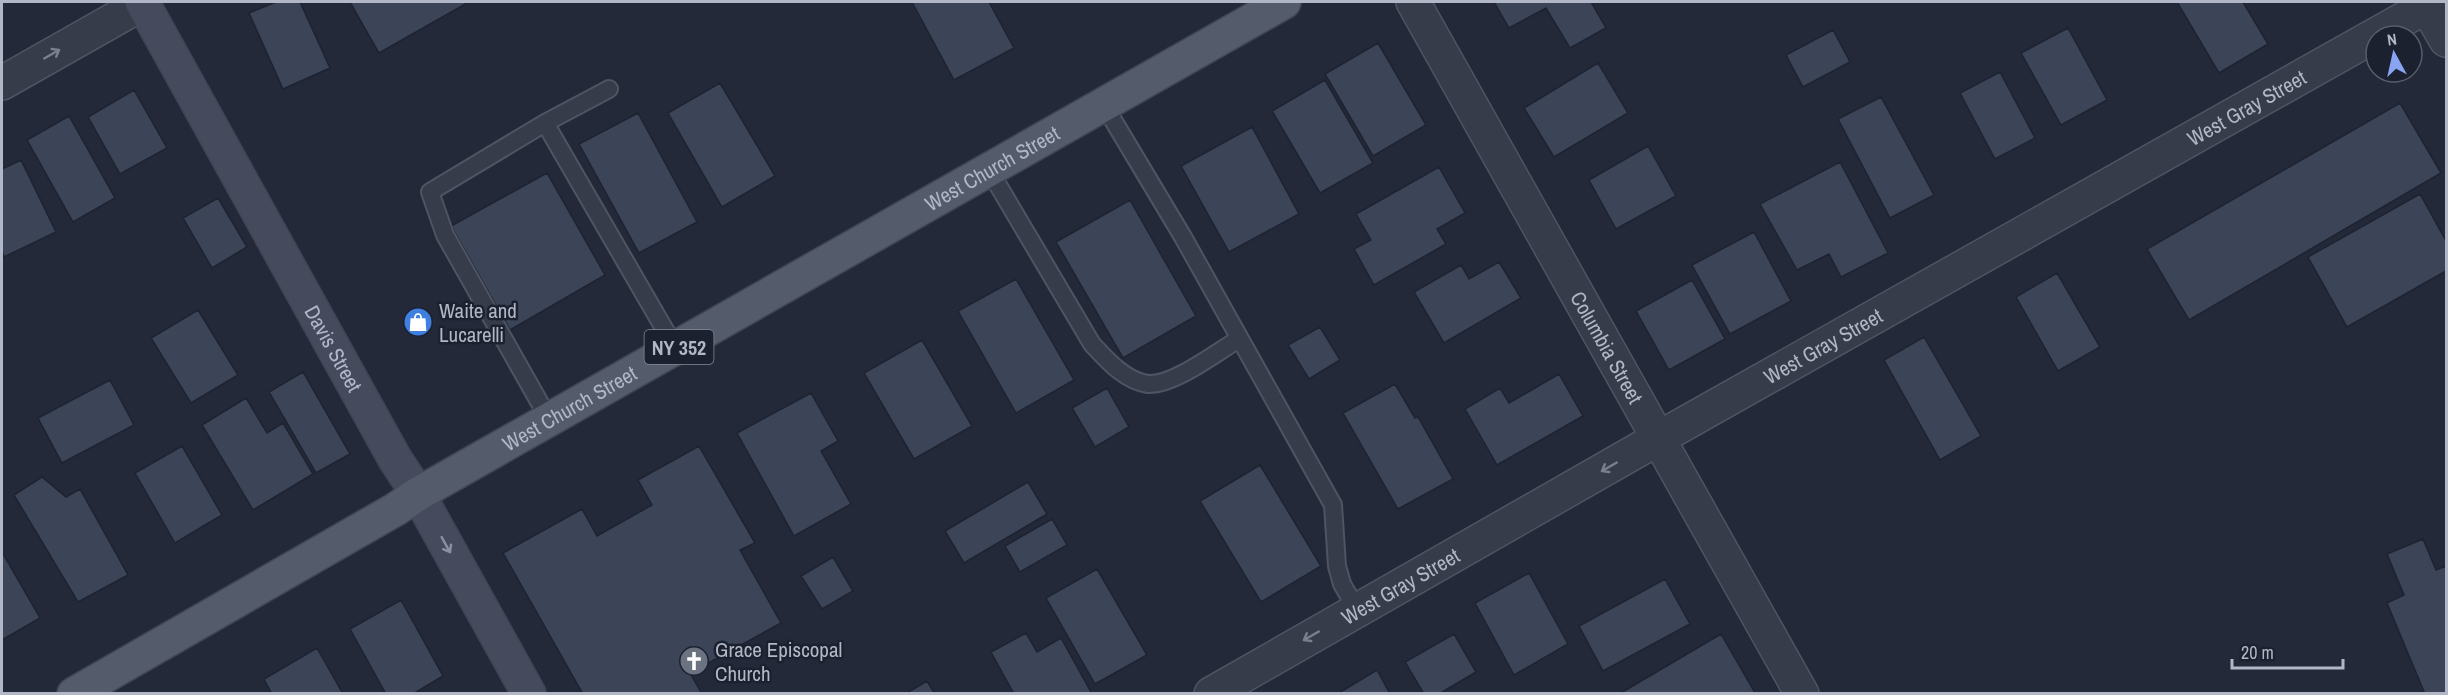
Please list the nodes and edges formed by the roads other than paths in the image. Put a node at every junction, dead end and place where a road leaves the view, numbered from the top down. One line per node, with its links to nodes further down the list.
1 (144, 2): 6 (street, one-way to 1); 15 (street, Davis Street)
2 (1284, 2): 8 (main road, West Church Street / NY 352)
3 (1413, 2): 14 (street, Columbia Street)
4 (2428, 3): 5 (street); 14 (street, West Gray Street)
5 (2446, 40)
6 (2, 83)
7 (609, 89): 9 (lane)
8 (1104, 105): 10 (main road, West Church Street / NY 352); 11 (lane)
9 (545, 123): 12 (lane); 13 (lane)
10 (989, 170): 11 (lane); 12 (main road, West Church Street / NY 352)
11 (1239, 339): 16 (lane)
12 (676, 349): 13 (main road, West Church Street / NY 352)
13 (550, 421): 15 (main road, West Church Street / NY 352)
14 (1659, 438): 16 (street, West Gray Street, one-way to 16); 20 (street, Columbia Street)
15 (418, 494): 17 (main road, West Church Street / NY 352); 18 (street, Davis Street, one-way to 18)
16 (1358, 610): 19 (street, West Gray Street, one-way to 19)
17 (74, 693)
18 (529, 693)
19 (1211, 693)
20 (1802, 693)

